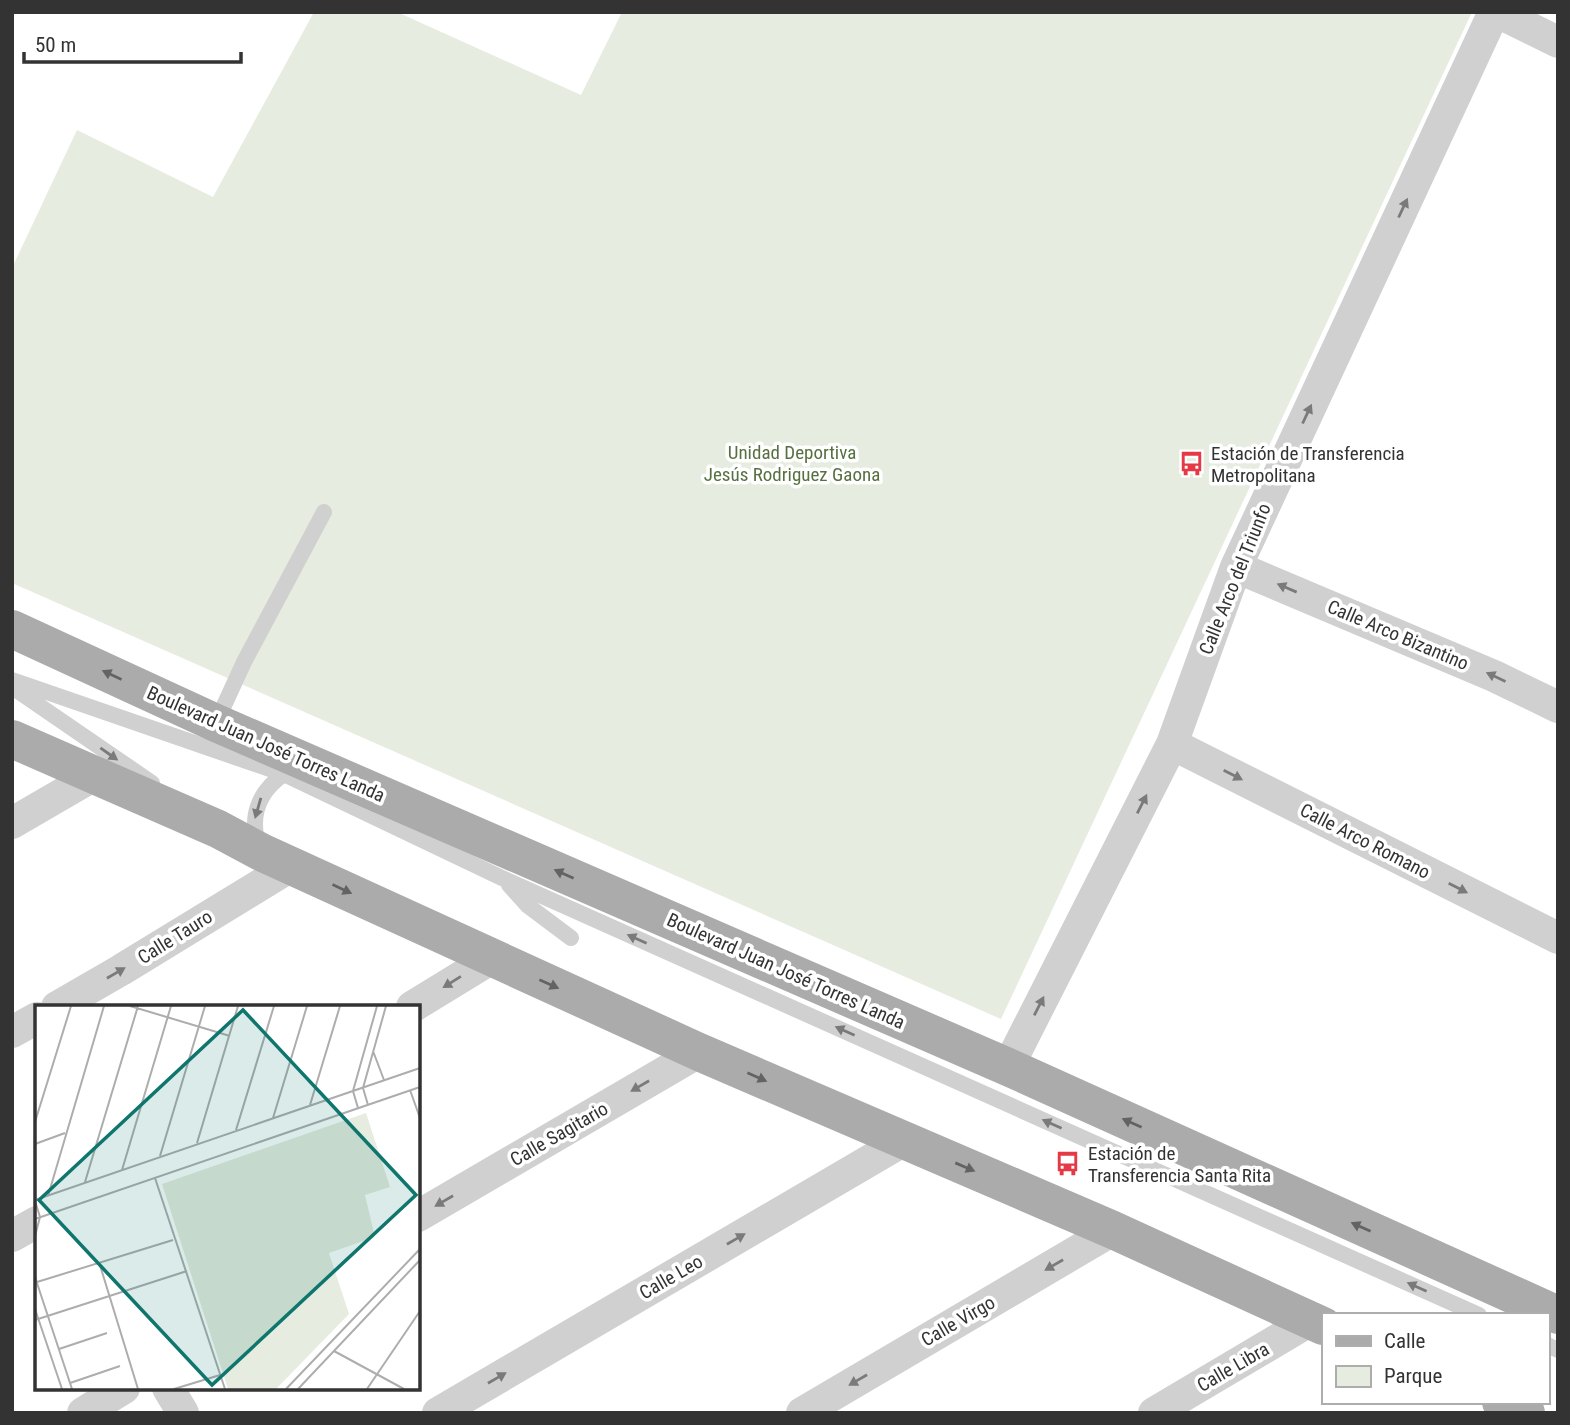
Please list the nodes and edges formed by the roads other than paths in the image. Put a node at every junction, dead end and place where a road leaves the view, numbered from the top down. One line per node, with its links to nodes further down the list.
1 (1496, 12): 2 (street); 4 (street, Calle Arco del Triunfo, one-way to 1)
2 (1558, 42)
3 (324, 512): 9 (lane)
4 (1236, 567): 8 (street, Calle Arco Bizantino, one-way to 4); 11 (street, Calle Arco del Triunfo)
5 (12, 629): 9 (main road, Boulevard Juan José Torres Landa, one-way to 5)
6 (12, 680): 12 (lane)
7 (12, 687): 15 (lane, one-way to 15)
8 (1558, 707)
9 (216, 723): 26 (main road, Boulevard Juan José Torres Landa, one-way to 9)
10 (12, 740): 13 (main road)
11 (1172, 744): 19 (street, Calle Arco Romano, one-way to 19); 26 (street, Calle Arco del Triunfo, one-way to 11)
12 (284, 774): 16 (lane, one-way to 16); 17 (lane)
13 (93, 776): 14 (street); 15 (main road)
14 (12, 823)
15 (218, 829): 16 (main road)
16 (276, 859): 20 (main road, one-way to 20); 21 (street, Calle Tauro, one-way to 16)
17 (502, 878): 18 (lane); 32 (lane, one-way to 17)
18 (571, 938)
19 (1558, 938)
20 (492, 958): 22 (street, one-way to 22); 25 (main road, one-way to 25)
21 (60, 1005)
22 (415, 1005)
23 (35, 1019): 24 (street)
24 (12, 1032)
25 (699, 1052): 27 (main road, one-way to 27); 28 (street, Calle Sagitario, one-way to 28)
26 (1008, 1067): 33 (main road, Boulevard Juan José Torres Landa, one-way to 26)
27 (903, 1141): 30 (main road, one-way to 30); 39 (street, Calle Leo, one-way to 27)
28 (420, 1215)
29 (35, 1223): 31 (street)
30 (1113, 1230): 34 (main road); 40 (street, Calle Virgo, one-way to 40)
31 (12, 1236)
32 (1475, 1313)
33 (1558, 1315)
34 (1317, 1323): 41 (street, Calle Libra)
35 (121, 1390): 37 (street)
36 (169, 1390): 38 (street)
37 (83, 1413)
38 (183, 1413)
39 (438, 1413)
40 (802, 1413)
41 (1154, 1413)

